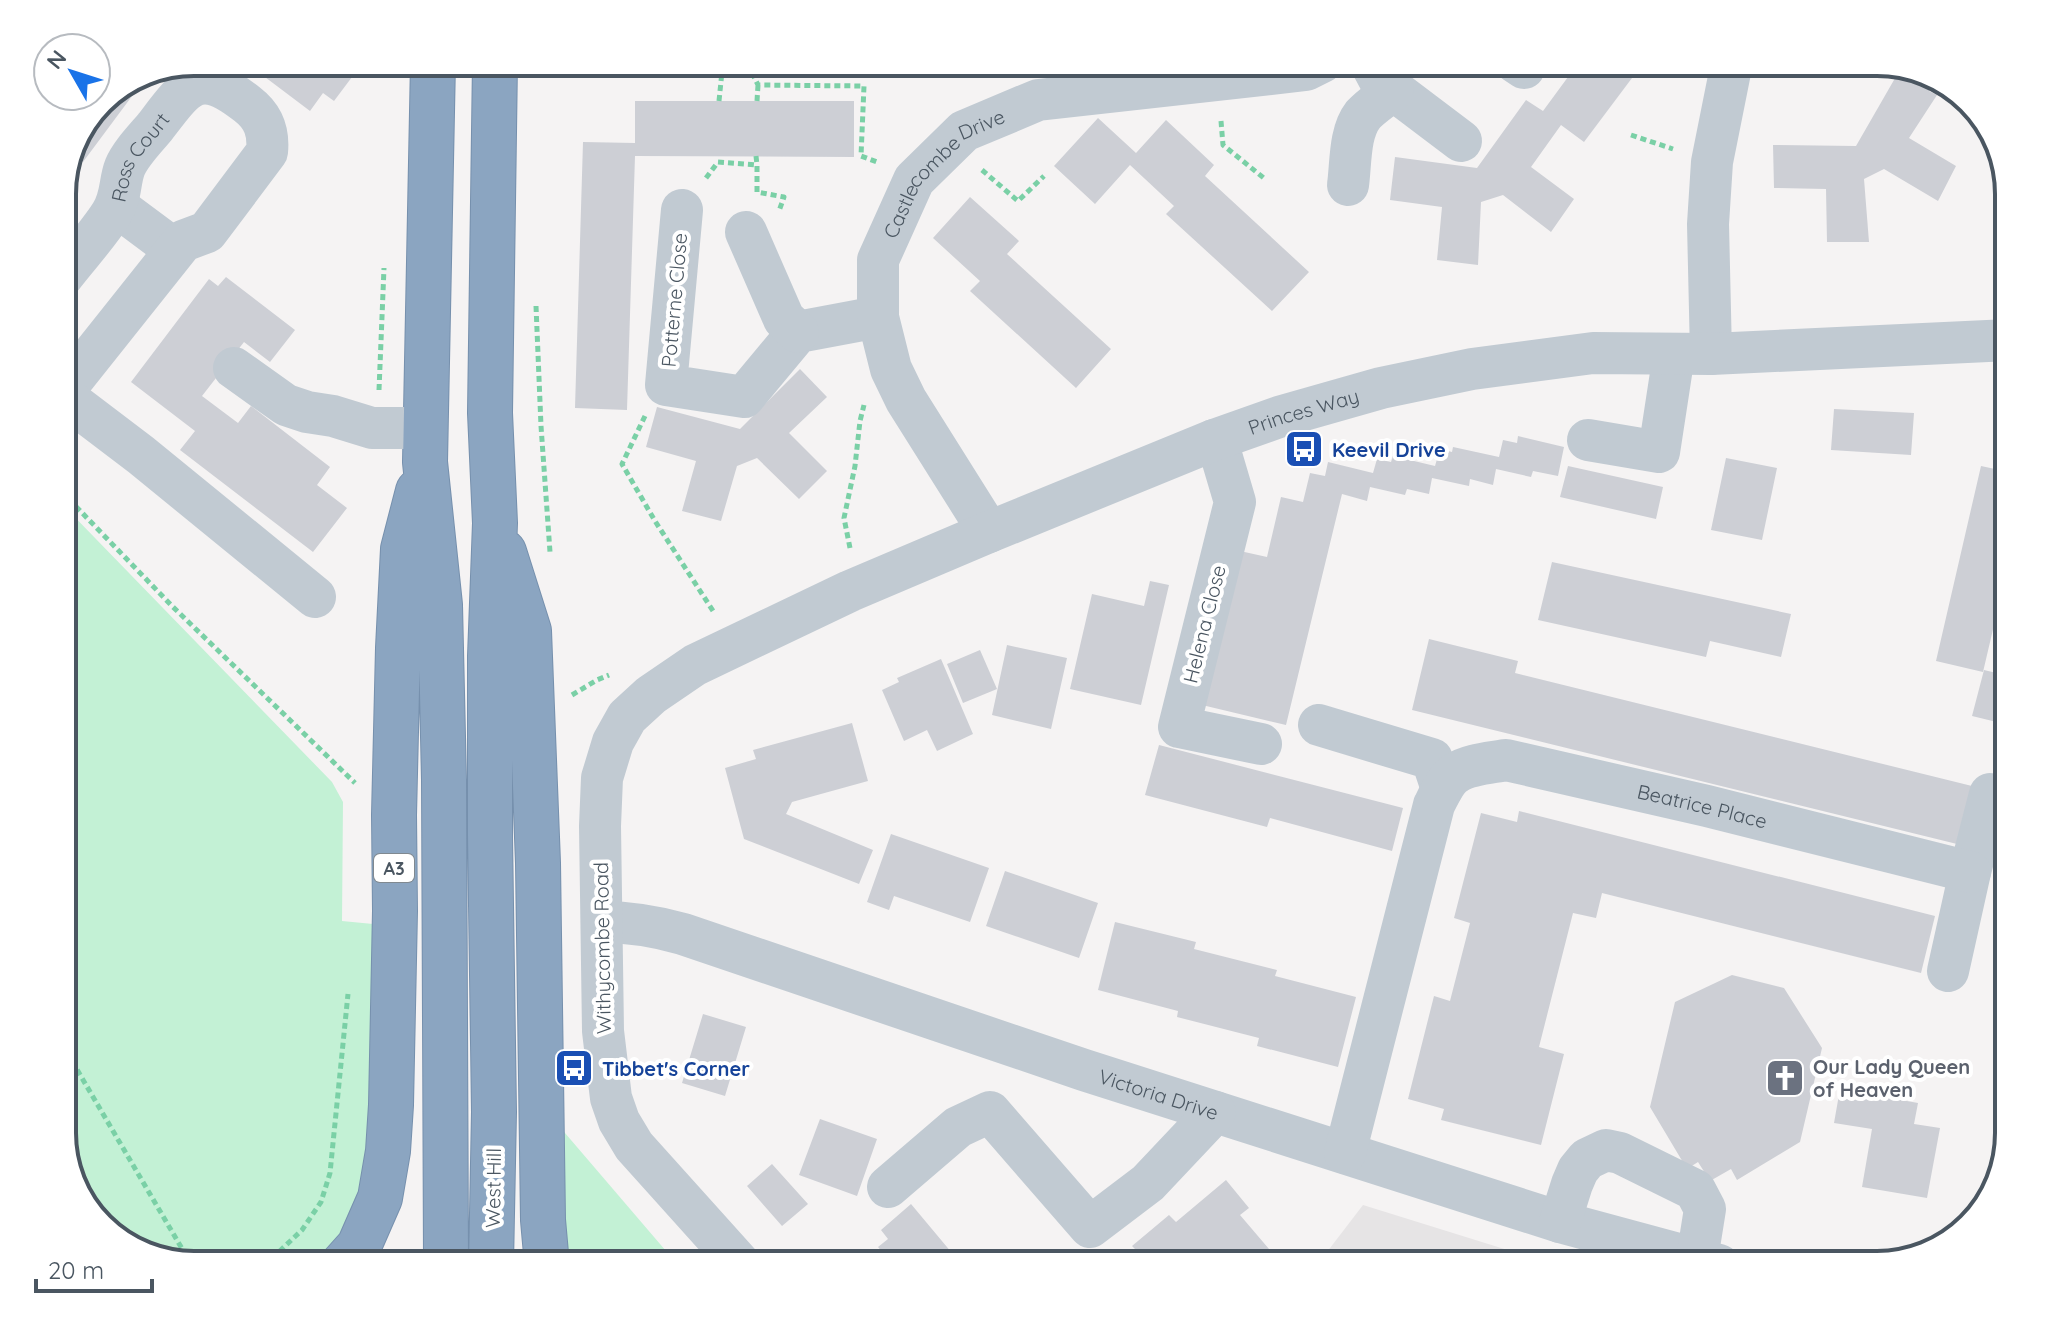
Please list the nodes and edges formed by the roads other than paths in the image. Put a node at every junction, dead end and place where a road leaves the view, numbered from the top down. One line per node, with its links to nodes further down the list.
1 (433, 76): 22 (highway, A3)
2 (495, 76): 23 (highway)
3 (1254, 76): 13 (street, Castlecombe Drive)
4 (1382, 76): 6 (street); 7 (street)
5 (1729, 76): 16 (street)
6 (1461, 141)
7 (1348, 185)
8 (682, 210): 14 (street, Potterne Close)
9 (113, 212): 11 (street, Ross Court); 12 (street); 12 (street, Ross Court)
10 (746, 232): 14 (street)
11 (76, 259)
12 (168, 259): 18 (street, Ross Court)
13 (878, 317): 14 (street); 24 (street, Castlecombe Drive)
14 (798, 332)
15 (1995, 341): 16 (street, Princes Way)
16 (1692, 354): 20 (street, Princes Way); 21 (street)
17 (234, 368): 22 (street)
18 (76, 376)
19 (76, 405): 25 (street)
20 (1214, 440): 24 (street, Princes Way); 28 (street, Helena Close)
21 (1588, 440)
22 (426, 445): 38 (highway, A3); 39 (highway, A3)
23 (495, 523): 40 (highway, West Hill); 41 (highway)
24 (989, 532): 26 (street, Princes Way)
25 (315, 597)
26 (651, 695): 32 (street, Withycombe Road)
27 (1319, 725): 29 (street)
28 (1261, 744)
29 (1442, 789): 31 (street, Beatrice Place); 35 (street)
30 (1990, 794): 31 (street)
31 (1970, 872): 33 (street)
32 (602, 922): 34 (street, Victoria Drive); 42 (street, Withycombe Road)
33 (1948, 971)
34 (1215, 1112): 35 (street, Victoria Drive); 36 (street)
35 (1345, 1153): 37 (street, Victoria Drive)
36 (888, 1187)
37 (1560, 1222): 43 (street, Victoria Drive); 44 (street)
38 (355, 1251)
39 (446, 1251)
40 (491, 1251)
41 (546, 1251)
42 (728, 1251)
43 (1667, 1251)
44 (1707, 1251)

